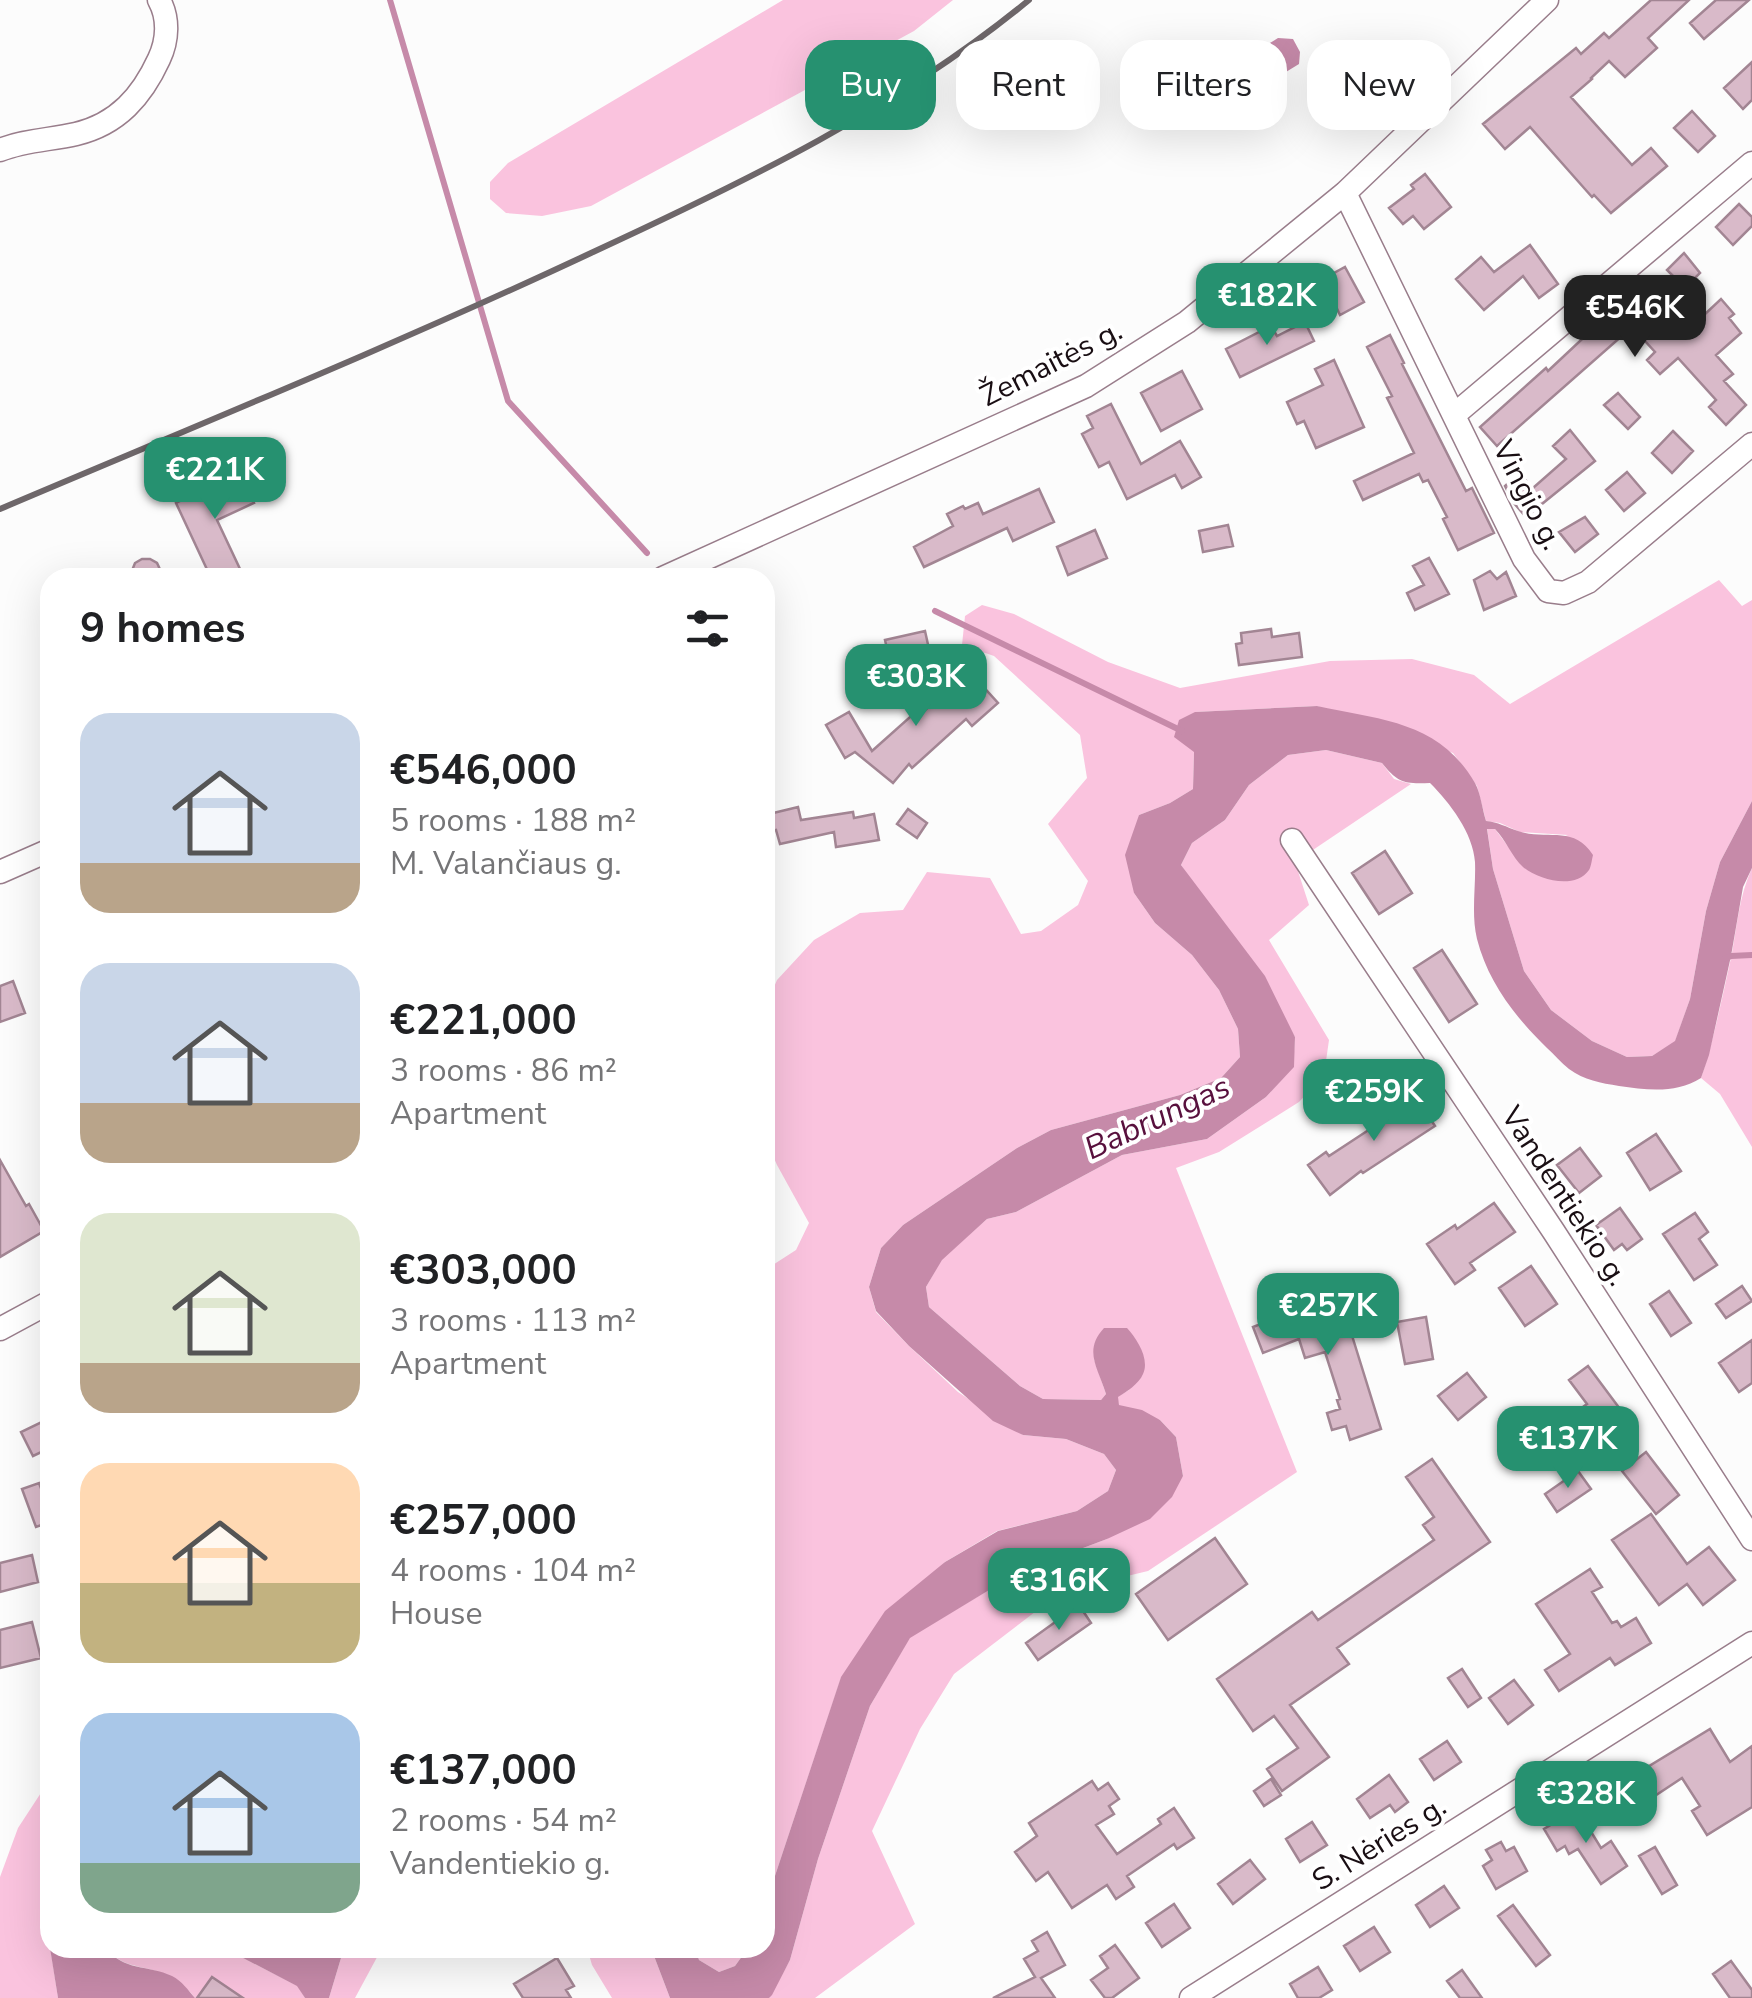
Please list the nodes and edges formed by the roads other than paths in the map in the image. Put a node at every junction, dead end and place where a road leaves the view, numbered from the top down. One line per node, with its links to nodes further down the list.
1 (1547, 0): 5 (street, Žemaitės g.)
2 (162, 6): 3 (street)
3 (0, 150)
4 (1752, 163): 6 (street)
5 (1345, 193): 6 (street, Vingio g.); 8 (street, Žemaitės g.)
6 (1454, 415): 7 (street, Vingio g.)
7 (1752, 444)
8 (684, 568)
9 (1292, 840): 14 (street, Vandentiekio g.)
10 (40, 854): 11 (street)
11 (0, 872)
12 (40, 1307): 13 (street)
13 (0, 1329)
14 (1752, 1538)
15 (1752, 1643): 16 (street, S. Nėries g.)
16 (1191, 1998)

